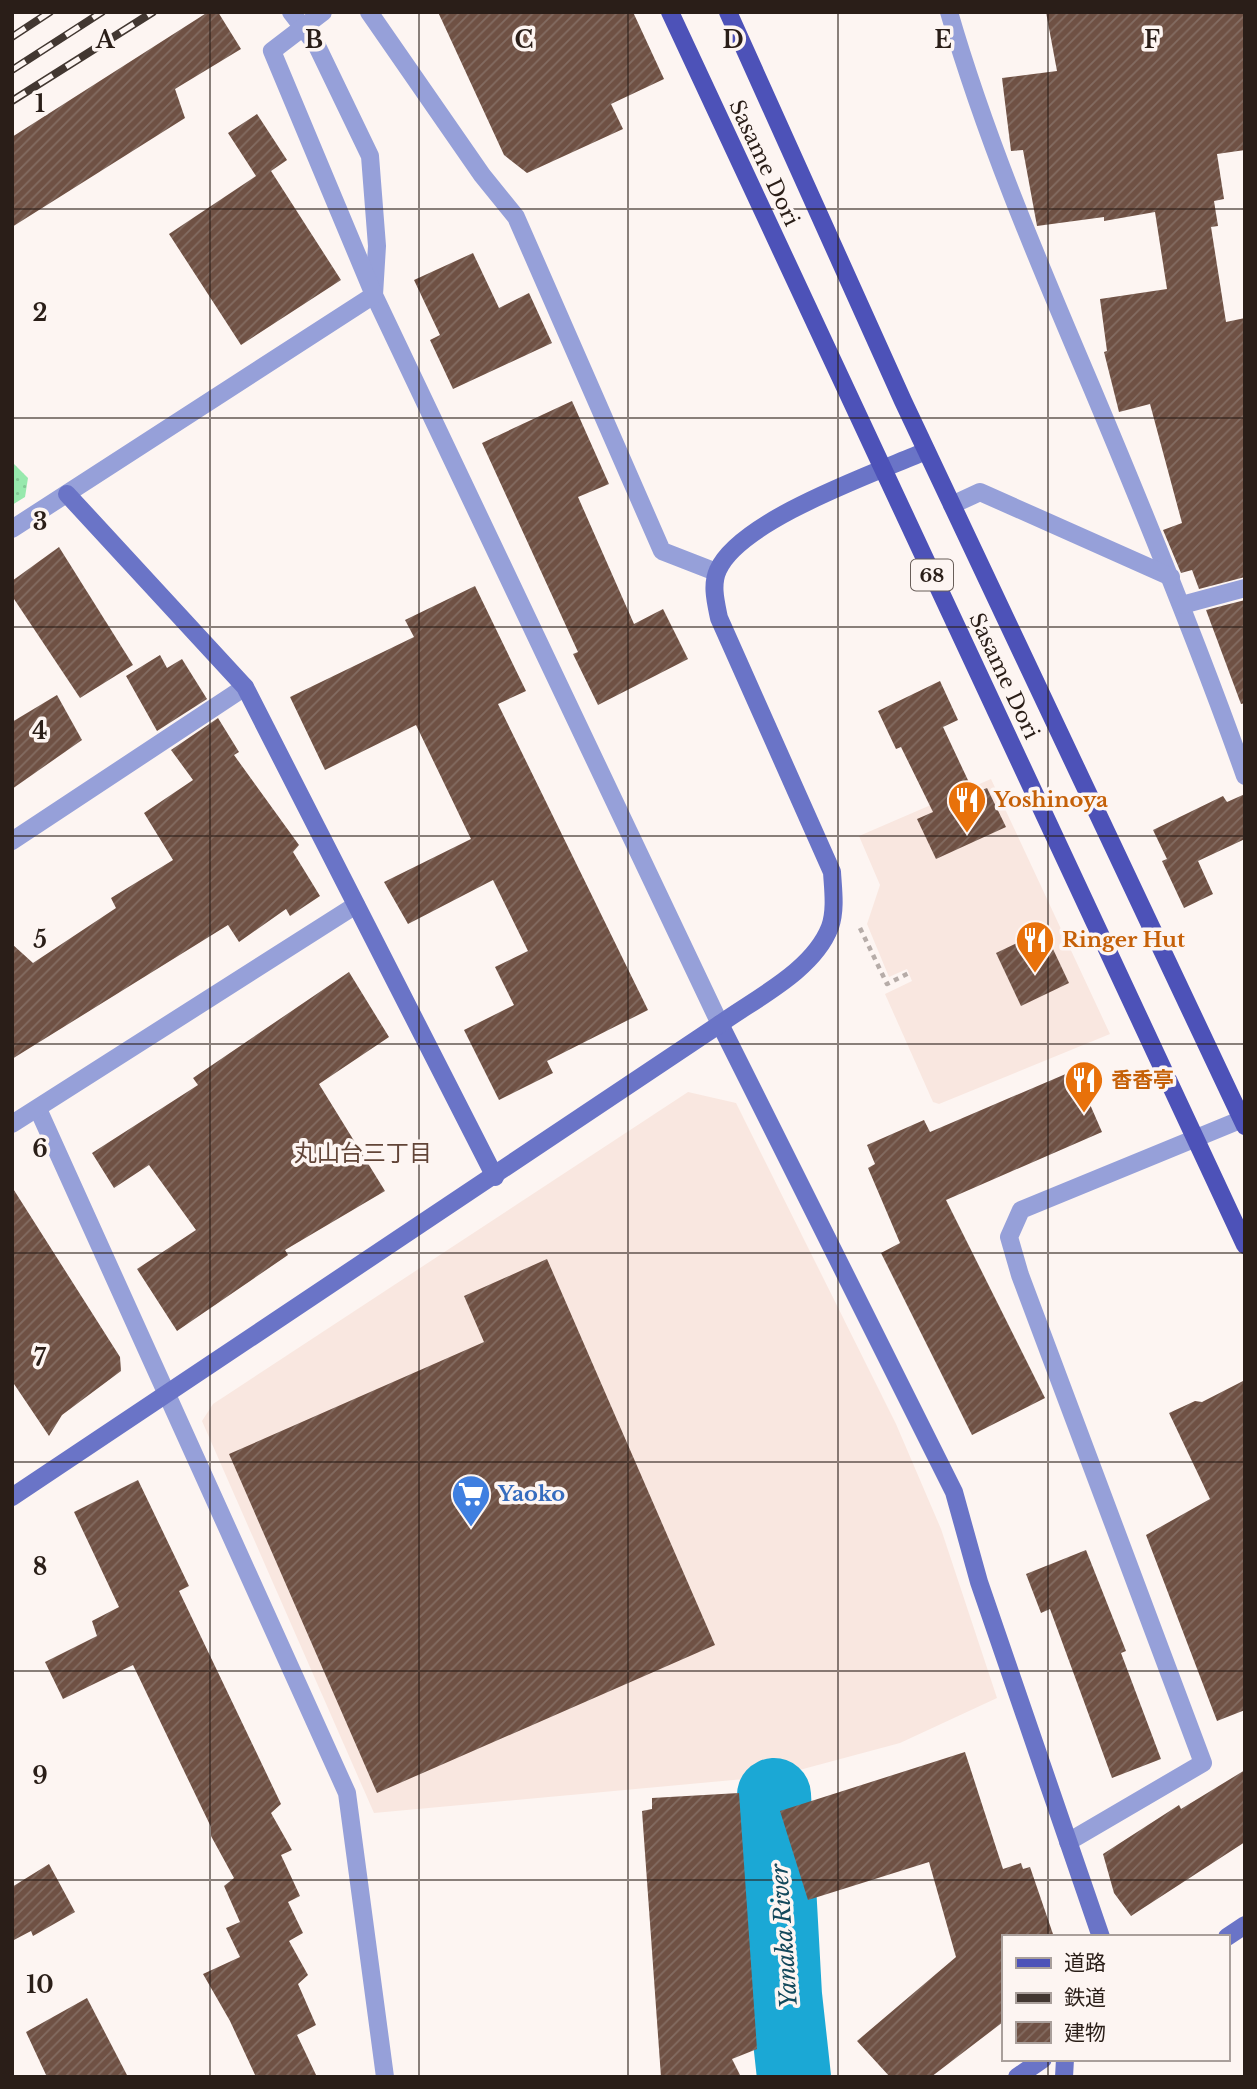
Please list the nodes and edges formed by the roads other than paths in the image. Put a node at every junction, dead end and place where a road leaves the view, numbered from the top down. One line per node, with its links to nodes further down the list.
1 (291, 12): 7 (street)
2 (323, 12): 7 (street)
3 (369, 12): 13 (street)
4 (670, 12): 9 (main road, Sasame Dori / 68)
5 (728, 12): 8 (main road, Sasame Dori / 68)
6 (949, 12): 14 (street)
7 (374, 295): 10 (street); 21 (street)
8 (926, 451): 9 (street); 11 (main road, Sasame Dori / 68)
9 (883, 469): 13 (street); 25 (main road, Sasame Dori / 68)
10 (67, 494): 12 (street); 17 (street)
11 (952, 505): 14 (street); 23 (main road, Sasame Dori / 68)
12 (12, 529)
13 (716, 572): 21 (street)
14 (1171, 577): 16 (street)
15 (1245, 588): 16 (street)
16 (1182, 605): 18 (street)
17 (245, 687): 19 (street); 20 (street)
18 (1245, 776)
19 (12, 841)
20 (356, 905): 22 (street); 26 (street)
21 (720, 1024): 26 (street); 30 (street)
22 (38, 1109): 24 (street); 28 (street)
23 (1244, 1121): 25 (street)
24 (12, 1124)
25 (1193, 1138): 27 (main road, Sasame Dori / 68); 30 (street)
26 (495, 1177): 28 (street)
27 (1245, 1245)
28 (166, 1394): 29 (street); 35 (street)
29 (12, 1497)
30 (1068, 1842): 32 (street)
31 (1245, 1925): 33 (street)
32 (1100, 1935)
33 (1229, 1936)
34 (1040, 2061): 36 (street)
35 (385, 2077)
36 (1017, 2077)

